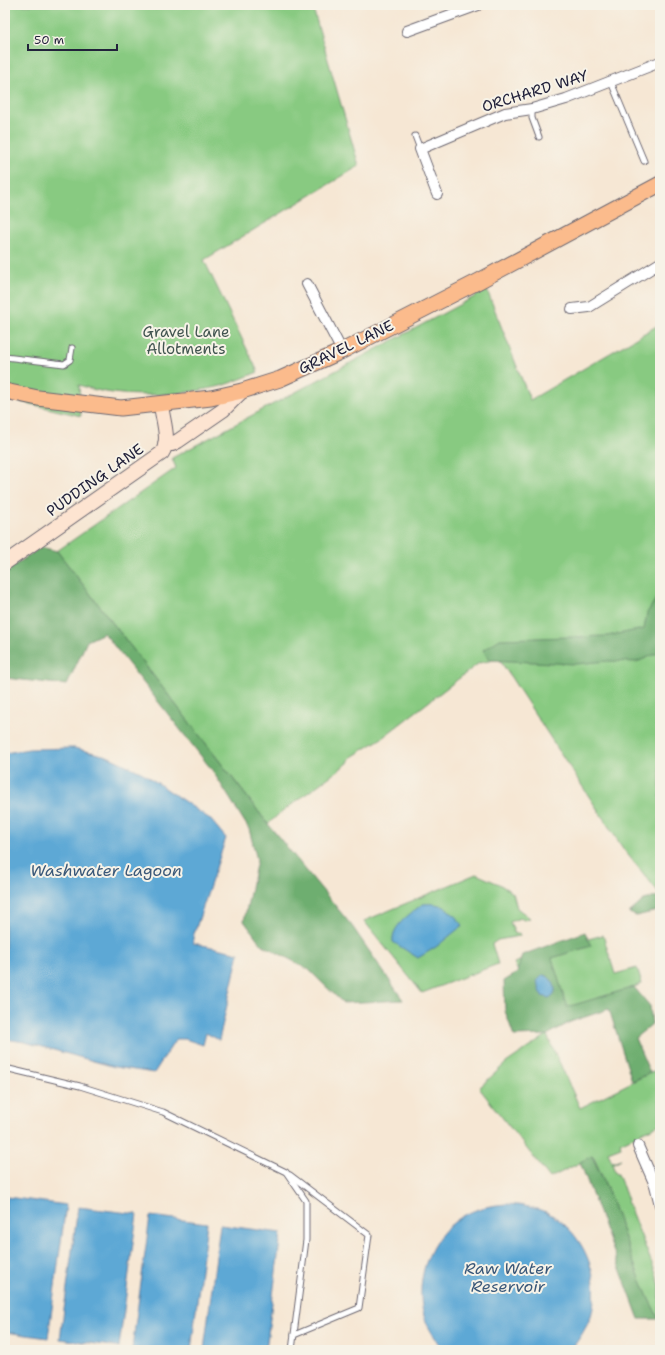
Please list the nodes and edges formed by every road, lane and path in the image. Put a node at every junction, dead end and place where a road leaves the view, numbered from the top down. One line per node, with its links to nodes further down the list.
1 (478, 5): 2 (street)
2 (407, 31)
3 (660, 62): 4 (street, ORCHARD WAY)
4 (611, 82): 5 (street, ORCHARD WAY); 9 (lane)
5 (532, 109): 7 (lane); 8 (street, ORCHARD WAY)
6 (415, 136): 8 (lane)
7 (539, 138)
8 (420, 149): 11 (street)
9 (644, 161)
10 (659, 186): 16 (main road, GRAVEL LANE)
11 (437, 194)
12 (660, 263): 14 (street)
13 (306, 284): 16 (street)
14 (572, 309)
15 (72, 348): 17 (lane)
16 (342, 351): 19 (main road, GRAVEL LANE)
17 (5, 357)
18 (5, 391): 20 (main road, GRAVEL LANE)
19 (242, 392): 20 (main road, GRAVEL LANE); 21 (street)
20 (161, 404): 21 (street, PUDDING LANE)
21 (165, 444): 22 (street, PUDDING LANE)
22 (5, 563)
23 (5, 1068): 25 (lane)
24 (638, 1146): 26 (street)
25 (286, 1172): 27 (lane); 27 (lane)
26 (660, 1205)
27 (294, 1335): 28 (lane)
28 (292, 1350)

